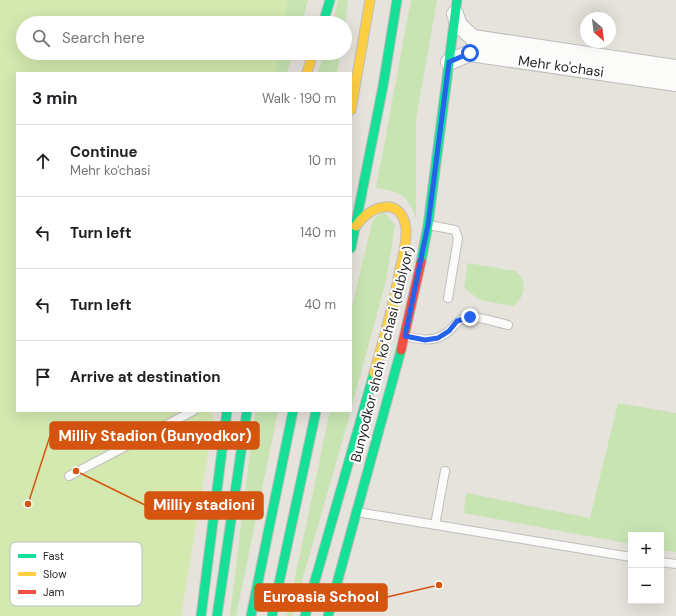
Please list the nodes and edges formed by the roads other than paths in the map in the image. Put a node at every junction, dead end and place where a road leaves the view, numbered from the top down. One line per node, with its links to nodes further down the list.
1 (330, 0): 5 (main road)
2 (370, 0): 12 (main road)
3 (397, 0): 14 (main road)
4 (456, 7): 6 (street); 8 (main road, Bunyodkor shoh koʻchasi (dublyor))
5 (325, 16)
6 (472, 45): 8 (street); 9 (street, Mehr ko'chasi); 11 (street, Mehr ko'chasi)
7 (311, 60): 10 (main road)
8 (449, 62): 13 (main road, Bunyodkor shoh koʻchasi (dublyor))
9 (676, 68)
10 (306, 72)
11 (676, 83)
12 (352, 104)
13 (428, 225): 16 (lane); 18 (main road, Bunyodkor shoh koʻchasi (dublyor))
14 (356, 226): 15 (main road); 35 (main road)
15 (352, 244)
16 (448, 298)
17 (508, 325): 18 (lane)
18 (405, 336): 26 (main road, Bunyodkor shoh koʻchasi (dublyor))
19 (227, 412): 31 (main road)
20 (247, 412): 32 (main road)
21 (293, 412): 33 (main road)
22 (316, 412): 34 (main road)
23 (183, 413): 25 (lane)
24 (445, 471): 27 (lane)
25 (69, 476)
26 (356, 512): 27 (lane); 36 (main road, Bunyodkor shoh koʻchasi (dublyor))
27 (435, 525): 28 (lane)
28 (628, 557)
29 (664, 562): 30 (lane)
30 (676, 564)
31 (201, 616)
32 (217, 616)
33 (251, 616)
34 (272, 616)
35 (305, 616)
36 (328, 616)

